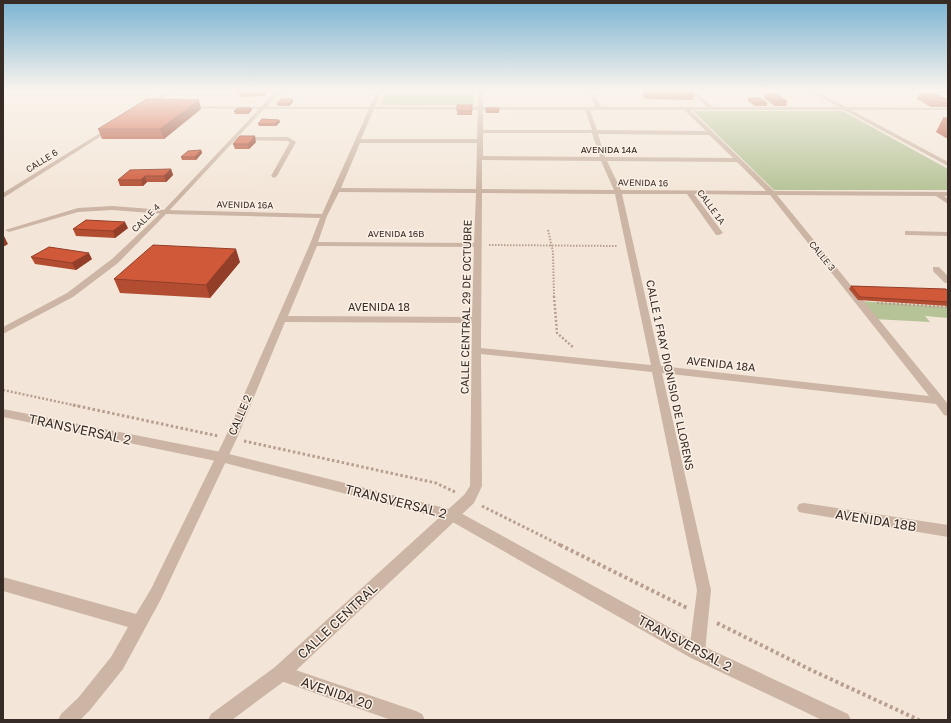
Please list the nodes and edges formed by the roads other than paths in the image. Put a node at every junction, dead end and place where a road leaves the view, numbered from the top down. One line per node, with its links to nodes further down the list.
1 (118, 124): 20 (street, CALLE 6)
2 (249, 124): 11 (street, CALLE 4)
3 (366, 124): 12 (street, CALLE 2)
4 (481, 124): 8 (street, CALLE CENTRAL 29 DE OCTUBRE)
5 (593, 124): 9 (street, CALLE 1 FRAY DIONISIO DE LLORENS)
6 (701, 124): 10 (street, CALLE 3)
7 (872, 124): 17 (street)
8 (481, 132): 9 (street); 13 (street, CALLE CENTRAL 29 DE OCTUBRE)
9 (595, 132): 10 (street); 15 (street, CALLE 1 FRAY DIONISIO DE LLORENS)
10 (711, 133): 16 (street, CALLE 3)
11 (234, 138): 18 (street); 30 (street, CALLE 4)
12 (358, 142): 13 (street); 21 (street, CALLE 2)
13 (481, 142): 14 (street, CALLE CENTRAL 29 DE OCTUBRE)
14 (480, 158): 15 (street, AVENIDA 14A); 22 (street, CALLE CENTRAL 29 DE OCTUBRE)
15 (603, 159): 16 (street, AVENIDA 14A); 23 (street, CALLE 1 FRAY DIONISIO DE LLORENS)
16 (738, 160): 25 (street, CALLE 3)
17 (948, 164)
18 (274, 176)
19 (3, 190): 20 (street)
20 (11, 190): 28 (street, CALLE 6)
21 (337, 190): 22 (street, AVENIDA 16); 31 (street, CALLE 2)
22 (480, 191): 23 (street, AVENIDA 16); 37 (street, CALLE CENTRAL 29 DE OCTUBRE)
23 (618, 192): 24 (street, AVENIDA 16); 44 (street, CALLE 1 FRAY DIONISIO DE LLORENS)
24 (689, 192): 25 (street, AVENIDA 16); 33 (street, CALLE 1A)
25 (772, 193): 26 (street, AVENIDA 16); 45 (street, CALLE 3)
26 (936, 194): 27 (street, AVENIDA 16); 29 (street)
27 (948, 194)
28 (3, 196)
29 (948, 202)
30 (165, 212): 31 (street, AVENIDA 16A); 32 (street, AVENIDA 16A); 42 (street, CALLE 4)
31 (324, 216): 36 (street, CALLE 2)
32 (9, 230)
33 (719, 233)
34 (908, 233): 35 (street)
35 (948, 234)
36 (314, 244): 37 (street, AVENIDA 16B); 40 (street, CALLE 2)
37 (478, 245): 41 (street, CALLE CENTRAL 29 DE OCTUBRE)
38 (936, 269): 39 (street)
39 (948, 281)
40 (282, 319): 41 (street, AVENIDA 18); 48 (street, CALLE 2)
41 (476, 320): 43 (street, CALLE CENTRAL 29 DE OCTUBRE)
42 (3, 331)
43 (476, 350): 44 (street, AVENIDA 18A); 50 (street, CALLE CENTRAL 29 DE OCTUBRE)
44 (656, 369): 45 (street, AVENIDA 18A); 54 (street, CALLE 1 FRAY DIONISIO DE LLORENS)
45 (939, 401): 46 (street, CALLE 3)
46 (948, 412)
47 (3, 413): 48 (street, TRANSVERSAL 2)
48 (221, 457): 50 (street, TRANSVERSAL 2); 53 (street, CALLE 2)
49 (804, 508): 51 (street, AVENIDA 18B)
50 (452, 515): 54 (street, TRANSVERSAL 2); 55 (street, CALLE CENTRAL)
51 (948, 531)
52 (3, 584): 53 (street)
53 (140, 623): 56 (street, CALLE 2)
54 (697, 652): 59 (street, TRANSVERSAL 2)
55 (281, 673): 57 (street, CALLE CENTRAL); 58 (street, AVENIDA 20)
56 (67, 720)
57 (217, 720)
58 (416, 720)
59 (842, 720)

